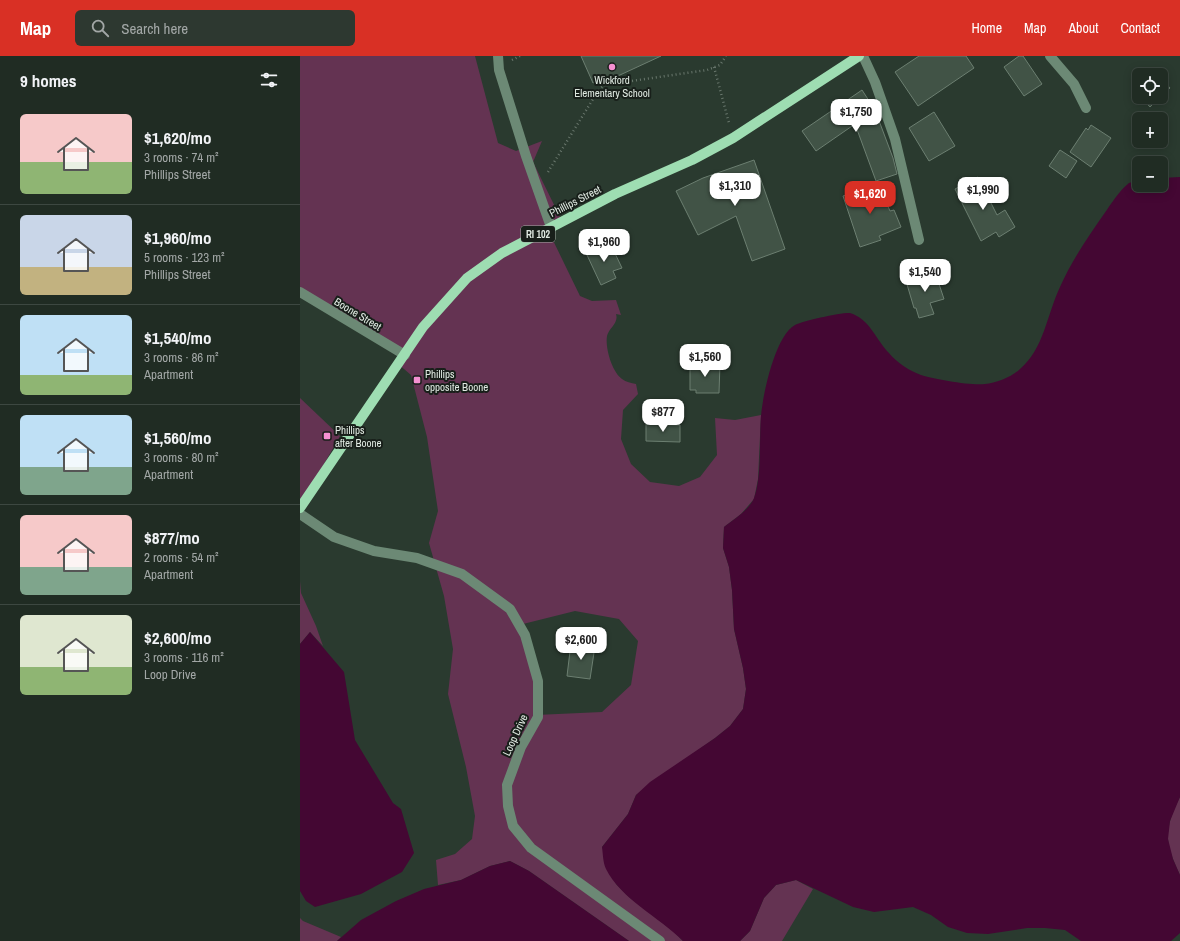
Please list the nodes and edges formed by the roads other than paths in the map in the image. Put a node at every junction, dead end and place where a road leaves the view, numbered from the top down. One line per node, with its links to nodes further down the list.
1 (498, 56): 6 (street)
2 (859, 56): 6 (main road, Phillips Street / RI 102)
3 (863, 56): 7 (street)
4 (1050, 56): 5 (street)
5 (1086, 108)
6 (551, 227): 9 (main road, Phillips Street / RI 102)
7 (919, 240)
8 (300, 292): 9 (street, Boone Street)
9 (405, 356): 10 (main road, Phillips Street / RI 102)
10 (300, 508)
11 (300, 514): 12 (street, Loop Drive)
12 (660, 941)

